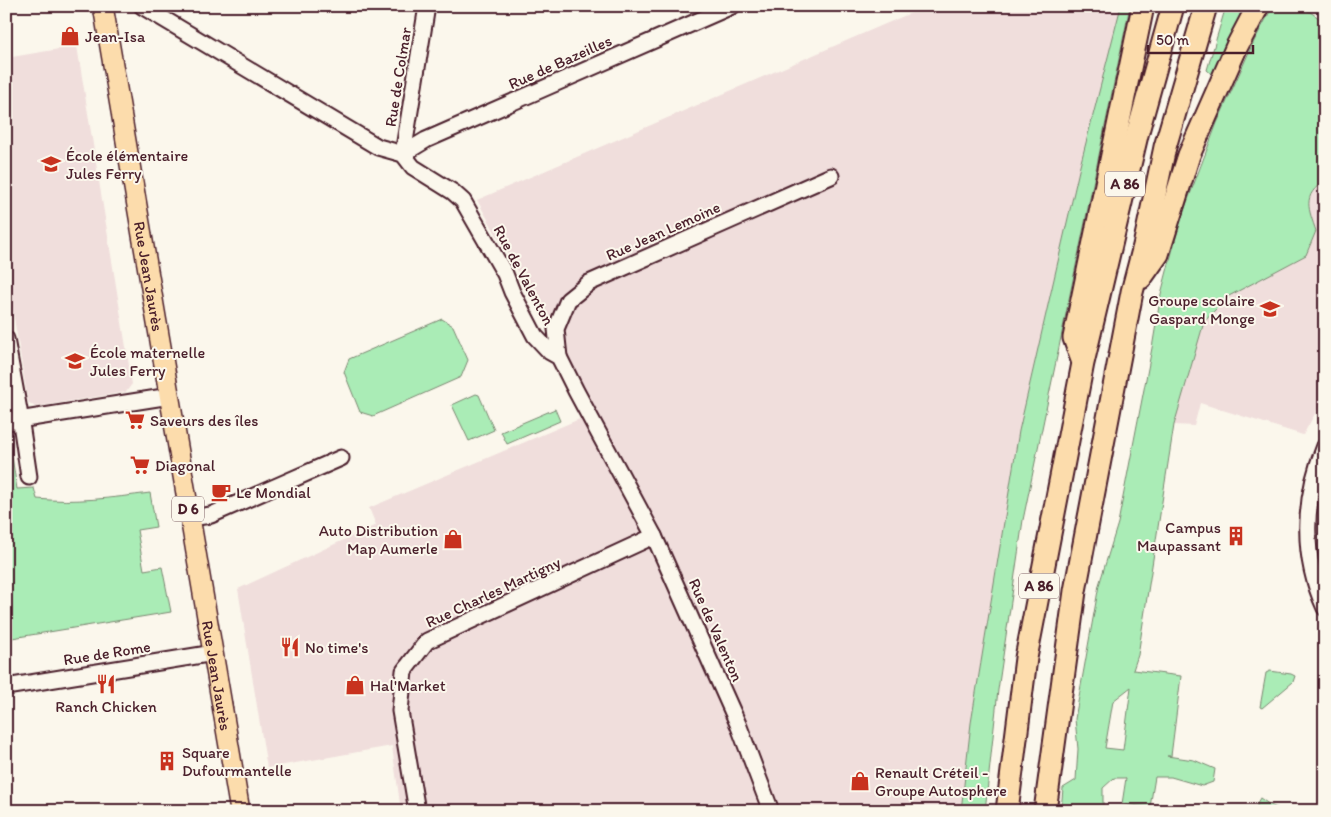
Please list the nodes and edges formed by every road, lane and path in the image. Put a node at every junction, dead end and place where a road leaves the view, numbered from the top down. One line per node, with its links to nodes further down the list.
1 (103, 6): 15 (main road, Rue Jean Jaurès / D 6)
2 (142, 6): 9 (street)
3 (427, 6): 9 (street, Rue de Colmar)
4 (732, 6): 9 (street, Rue de Bazeilles)
5 (1142, 6): 14 (highway)
6 (1173, 6): 14 (highway, A 86)
7 (1206, 6): 11 (highway, A 86)
8 (1258, 6): 11 (highway)
9 (404, 154): 13 (street, Rue de Valenton)
10 (832, 176): 13 (street, Rue Jean Lemoine)
11 (1132, 292): 29 (highway, A 86)
12 (6, 339): 16 (street)
13 (559, 357): 21 (street, Rue de Valenton)
14 (1083, 363): 28 (highway, A 86)
15 (170, 396): 16 (street); 20 (main road, Rue Jean Jaurès / D 6)
16 (14, 421): 19 (street)
17 (1325, 446): 22 (street)
18 (341, 458): 20 (street)
19 (29, 477)
20 (190, 518): 23 (main road, Rue Jean Jaurès / D 6)
21 (654, 536): 26 (street, Rue Charles Martigny); 27 (street, Rue de Valenton)
22 (1325, 608)
23 (214, 653): 24 (street, Rue de Rome); 25 (main road, Rue Jean Jaurès / D 6)
24 (6, 688)
25 (240, 811)
26 (417, 811)
27 (771, 811)
28 (1007, 811)
29 (1045, 811)

